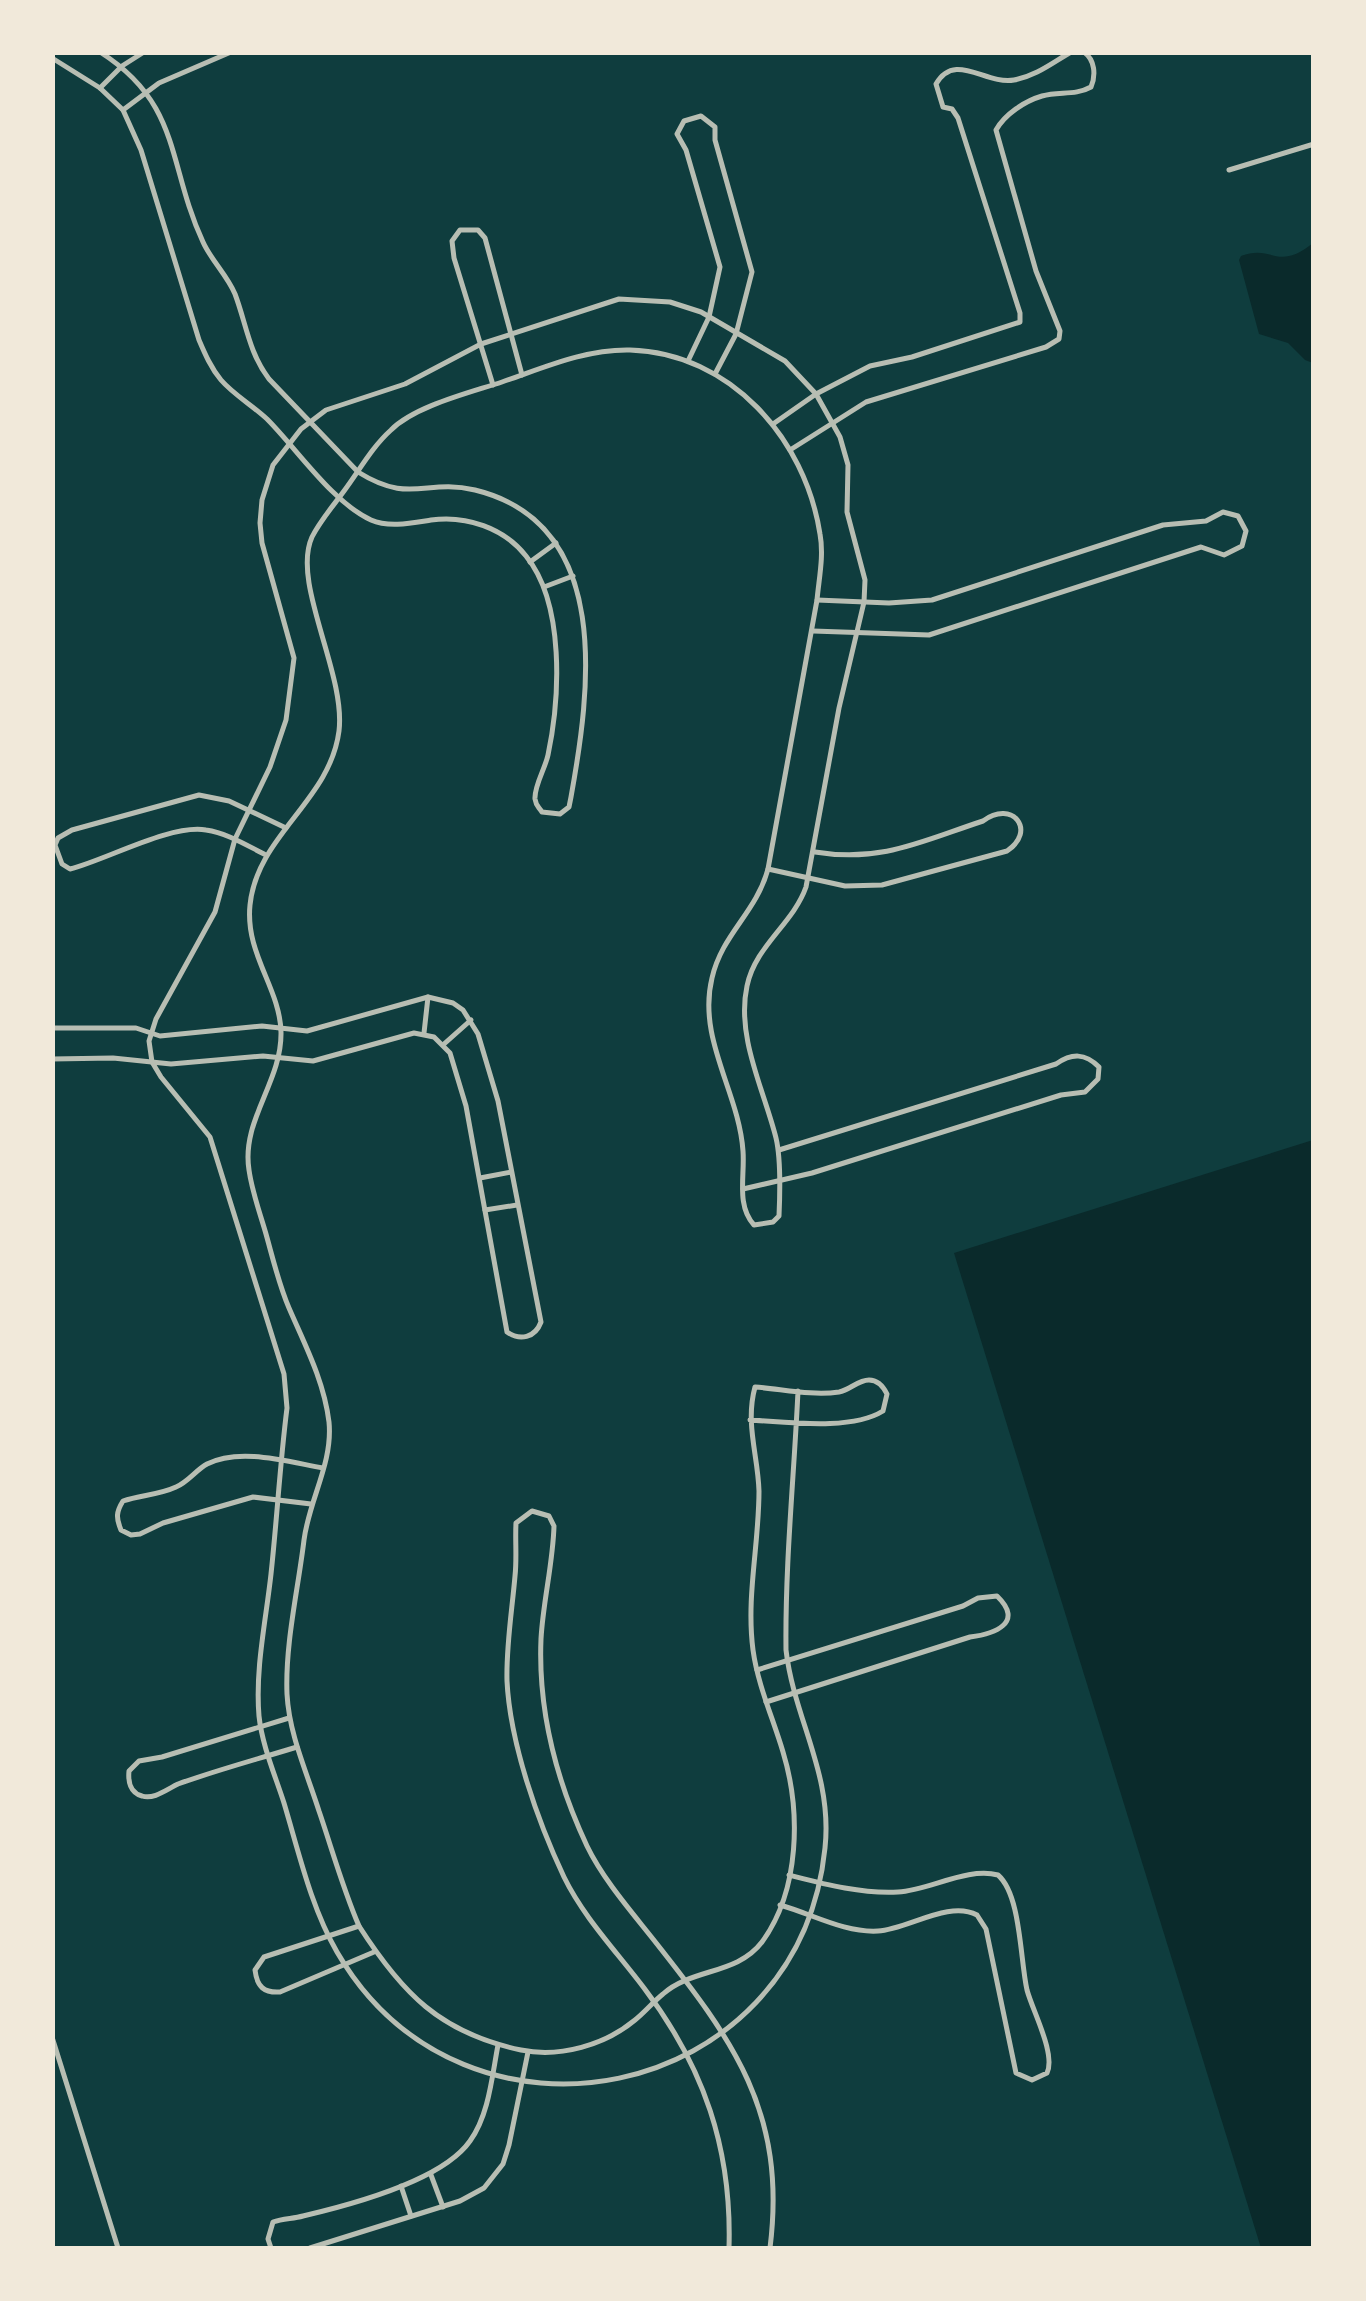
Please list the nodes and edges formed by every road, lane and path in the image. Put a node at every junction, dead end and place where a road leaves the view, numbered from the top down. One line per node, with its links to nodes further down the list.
1 (100, 52): 7 (street)
2 (144, 52): 7 (street)
3 (232, 52): 9 (street)
4 (1071, 52): 21 (street)
5 (1084, 52): 23 (street)
6 (52, 58): 8 (street)
7 (122, 66): 8 (street); 9 (street)
8 (100, 88): 10 (street)
9 (146, 92): 10 (street); 22 (street)
10 (124, 110): 25 (street)
11 (1314, 144): 12 (street)
12 (1229, 170)
13 (709, 317): 14 (street); 15 (street); 15 (street); 17 (street)
14 (510, 334): 16 (street); 16 (street); 19 (street)
15 (736, 334): 18 (street); 21 (street)
16 (482, 344): 20 (street); 22 (street)
17 (688, 360): 18 (street); 19 (street)
18 (715, 374): 24 (street)
19 (522, 375): 20 (street)
20 (493, 385): 27 (street)
21 (816, 394): 23 (street); 24 (street)
22 (311, 420): 25 (street); 27 (street)
23 (834, 422): 26 (street); 34 (street)
24 (773, 424): 26 (street)
25 (288, 442): 28 (street); 37 (street)
26 (790, 450): 33 (street)
27 (358, 472): 28 (street); 29 (street)
28 (340, 497): 30 (street); 38 (street)
29 (556, 542): 30 (street); 31 (street)
30 (530, 562): 32 (street)
31 (572, 576): 32 (street); 32 (street)
32 (544, 587)
33 (817, 600): 34 (street); 35 (street)
34 (864, 602): 36 (street); 36 (street)
35 (812, 631): 36 (street); 42 (street)
36 (857, 633): 40 (street)
37 (250, 809): 38 (street); 39 (street); 39 (street)
38 (286, 828): 41 (street)
39 (235, 839): 41 (street); 48 (street)
40 (814, 852): 43 (street); 43 (street)
41 (265, 855): 47 (street)
42 (768, 869): 43 (street); 58 (street)
43 (808, 879): 54 (street)
44 (428, 997): 45 (street); 47 (street); 49 (street)
45 (472, 1020): 50 (street); 55 (street)
46 (52, 1028): 48 (street)
47 (281, 1028): 48 (street); 52 (street)
48 (150, 1032): 53 (street)
49 (424, 1033): 50 (street); 52 (street)
50 (444, 1044): 56 (street)
51 (52, 1059): 53 (street)
52 (279, 1060): 53 (street); 65 (street)
53 (152, 1062): 64 (street)
54 (778, 1150): 57 (street); 57 (street)
55 (511, 1172): 56 (street); 59 (street)
56 (480, 1178): 60 (street)
57 (778, 1180): 58 (street); 58 (street)
58 (742, 1189)
59 (517, 1205): 60 (street); 60 (street)
60 (485, 1210)
61 (798, 1390): 62 (street); 63 (street); 63 (street)
62 (750, 1420): 63 (street); 69 (street)
63 (796, 1422): 68 (street)
64 (281, 1460): 65 (street); 66 (street); 66 (street)
65 (323, 1468): 67 (street)
66 (279, 1499): 67 (street); 73 (street)
67 (311, 1504): 72 (street)
68 (787, 1661): 69 (street); 70 (street); 70 (street)
69 (757, 1670): 71 (street)
70 (795, 1692): 71 (street); 77 (street)
71 (766, 1702): 76 (street)
72 (289, 1718): 73 (street); 74 (street)
73 (261, 1727): 75 (street); 75 (street)
74 (298, 1746): 75 (street); 80 (street)
75 (269, 1756): 81 (street)
76 (789, 1875): 77 (street); 78 (street)
77 (819, 1883): 79 (street); 79 (street)
78 (780, 1904): 79 (street); 84 (street)
79 (810, 1913): 86 (street)
80 (359, 1926): 81 (street); 82 (street)
81 (329, 1938): 83 (street); 83 (street)
82 (374, 1952): 83 (street); 88 (street)
83 (346, 1966): 91 (street)
84 (684, 1980): 85 (street); 85 (street); 86 (street)
85 (654, 2002): 89 (street); 90 (street)
86 (724, 2031): 90 (street); 101 (street)
87 (52, 2037): 97 (street)
88 (498, 2046): 89 (street); 91 (street)
89 (528, 2052): 92 (street)
90 (687, 2056): 92 (street); 100 (street)
91 (492, 2074): 92 (street); 93 (street)
92 (523, 2081): 95 (street)
93 (431, 2175): 94 (street); 95 (street)
94 (401, 2186): 96 (street); 98 (street)
95 (442, 2207): 96 (street)
96 (411, 2217): 99 (street)
97 (118, 2248)
98 (272, 2248)
99 (310, 2248)
100 (728, 2248)
101 (770, 2248)

